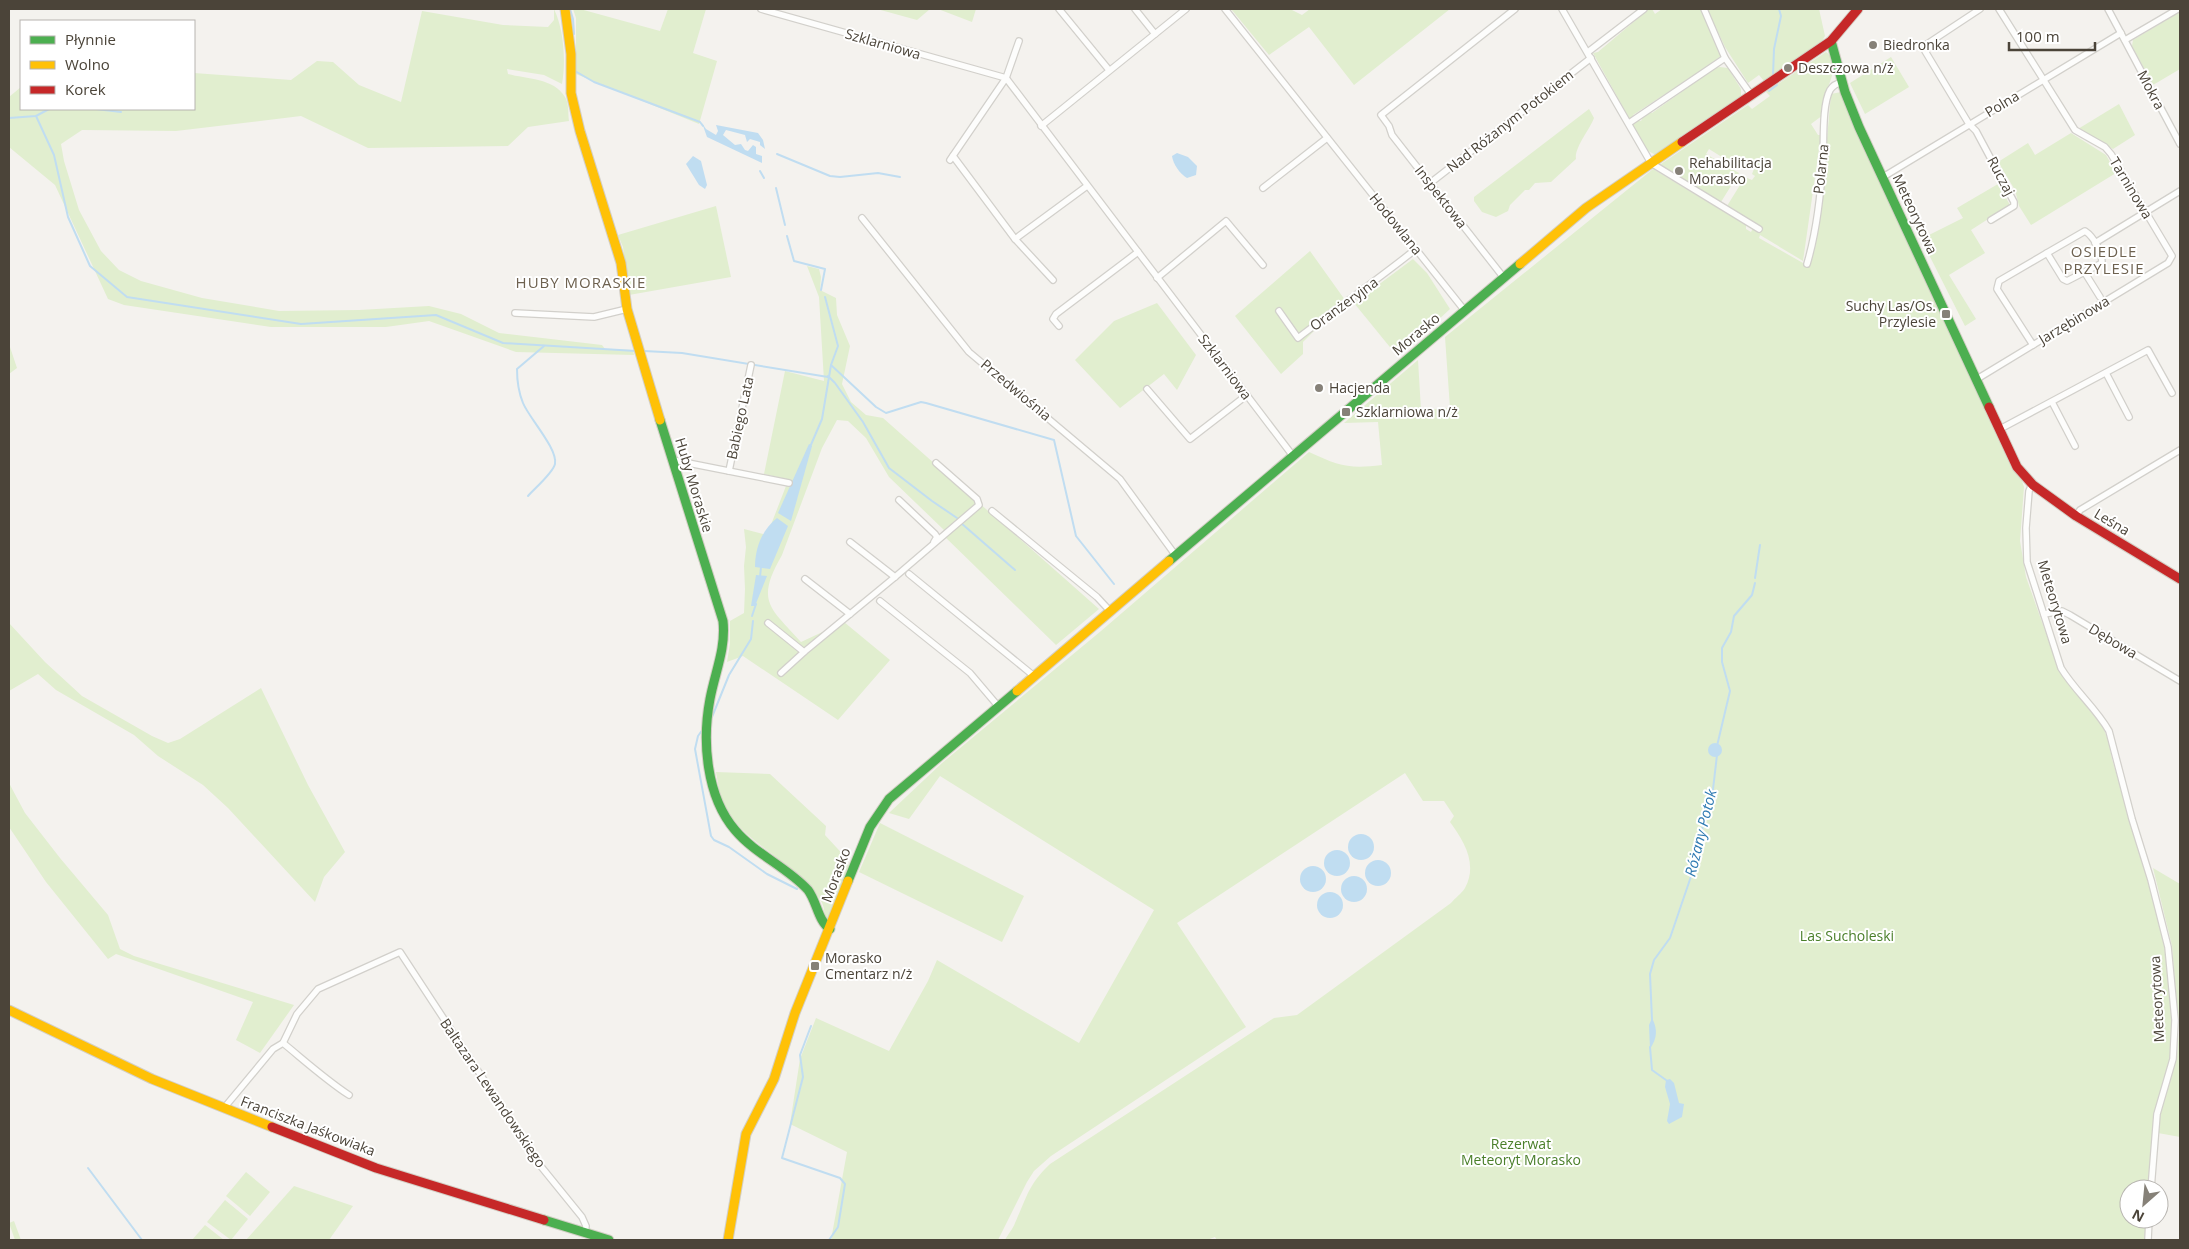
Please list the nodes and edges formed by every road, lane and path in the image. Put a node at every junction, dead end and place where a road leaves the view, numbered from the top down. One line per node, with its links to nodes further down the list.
1 (565, 9): 56 (street, Huby Moraskie)
2 (761, 9): 24 (street, Szklarniowa)
3 (1059, 9): 23 (street)
4 (1135, 9): 17 (street)
5 (1186, 9): 17 (street)
6 (1225, 9): 31 (street, Hodowlana)
7 (1515, 9): 35 (street, Inspektowa)
8 (1562, 9): 21 (street)
9 (1644, 9): 21 (street)
10 (1704, 9): 22 (street)
11 (1858, 9): 20 (street, Morasko)
12 (1980, 9): 29 (street)
13 (1999, 9): 25 (street, Tarninowa)
14 (2108, 9): 16 (street, Mokra)
15 (2178, 9): 18 (street)
16 (2121, 33): 18 (street, Mokra); 25 (street, Polna)
17 (1155, 34): 23 (street)
18 (2125, 40): 32 (street, Mokra)
19 (1019, 41): 24 (street)
20 (1831, 41): 26 (street, Meteorytowa); 27 (street, Morasko)
21 (1589, 55): 28 (street); 35 (street, Nad Różanym Potokiem)
22 (1726, 58): 27 (street); 28 (street)
23 (1109, 70): 30 (street)
24 (1006, 78): 30 (street, Szklarniowa); 43 (street)
25 (2043, 80): 29 (street, Polna); 39 (street, Tarninowa)
26 (1843, 82): 34 (street, Meteorytowa); 49 (street, Polarna)
27 (1752, 96): 33 (street, Morasko)
28 (1628, 123): 33 (street)
29 (1969, 124): 34 (street, Polna); 41 (street, Ruczaj)
30 (1041, 126): 36 (street, Szklarniowa)
31 (1327, 138): 37 (street); 45 (street, Hodowlana)
32 (2180, 144)
33 (1651, 163): 42 (street); 53 (street, Morasko)
34 (1883, 177): 64 (street, Meteorytowa)
35 (1429, 184): 53 (street, Inspektowa)
36 (1087, 186): 43 (street); 46 (street, Szklarniowa)
37 (1263, 188)
38 (2180, 191): 39 (street)
39 (2146, 212): 44 (street); 48 (street, Tarninowa)
40 (862, 218): 84 (street, Przedwiośnia)
41 (1991, 220)
42 (1759, 229)
43 (1015, 239): 54 (street)
44 (2095, 243): 47 (street); 51 (street)
45 (1416, 249): 57 (street, Oranżeryjna); 58 (street, Hodowlana)
46 (1138, 252): 52 (street, Szklarniowa); 60 (street)
47 (2048, 253): 51 (street); 61 (street)
48 (2171, 260): 61 (street, Jarzębinowa)
49 (1807, 264)
50 (1263, 265): 52 (street)
51 (2085, 273): 55 (street)
52 (1158, 278): 67 (street, Szklarniowa)
53 (1504, 278): 58 (street, Morasko)
54 (1053, 280)
55 (2100, 297)
56 (627, 309): 59 (street); 74 (street, Huby Moraskie)
57 (1279, 311)
58 (1465, 311): 73 (street, Morasko)
59 (515, 313)
60 (1059, 326)
61 (2033, 345): 64 (street, Jarzębinowa)
62 (751, 365): 76 (street, Babiego Lata)
63 (2106, 373): 66 (street); 68 (street); 69 (street)
64 (1977, 379): 70 (street, Meteorytowa)
65 (1147, 389): 67 (street)
66 (2172, 393)
67 (1247, 396): 73 (street, Szklarniowa)
68 (2052, 402): 70 (street); 71 (street)
69 (2129, 418)
70 (2001, 429): 78 (street, Meteorytowa)
71 (2076, 446)
72 (2180, 450): 81 (street)
73 (1293, 456): 84 (street, Morasko)
74 (673, 460): 76 (street); 99 (street, Huby Moraskie)
75 (936, 463): 83 (street)
76 (729, 471): 77 (street)
77 (790, 483)
78 (2032, 484): 81 (street, Leśna); 92 (street, Meteorytowa)
79 (899, 500): 83 (street)
80 (992, 511): 90 (street)
81 (2076, 516): 88 (street, Leśna)
82 (850, 542): 86 (street)
83 (934, 542): 86 (street)
84 (1176, 556): 90 (street, Morasko)
85 (909, 574): 96 (street)
86 (895, 577): 91 (street)
87 (804, 579): 91 (street)
88 (2180, 580)
89 (880, 601): 98 (street)
90 (1110, 611): 96 (street, Morasko)
91 (850, 614): 94 (street)
92 (2044, 614): 97 (street, Dębowa); 104 (street, Meteorytowa)
93 (768, 623): 94 (street)
94 (804, 652): 95 (street)
95 (781, 673)
96 (1034, 676): 98 (street, Morasko)
97 (2180, 681)
98 (998, 706): 99 (street, Morasko)
99 (830, 929): 107 (street, Morasko)
100 (9, 1010): 103 (street, Franciszka Jaśkowiaka)
101 (283, 1043): 102 (street); 103 (street); 105 (street, Baltazara Lewandowskiego)
102 (349, 1095)
103 (224, 1108): 105 (street, Franciszka Jaśkowiaka)
104 (2152, 1179)
105 (585, 1233): 106 (street, Franciszka Jaśkowiaka)
106 (607, 1240)
107 (728, 1240)

